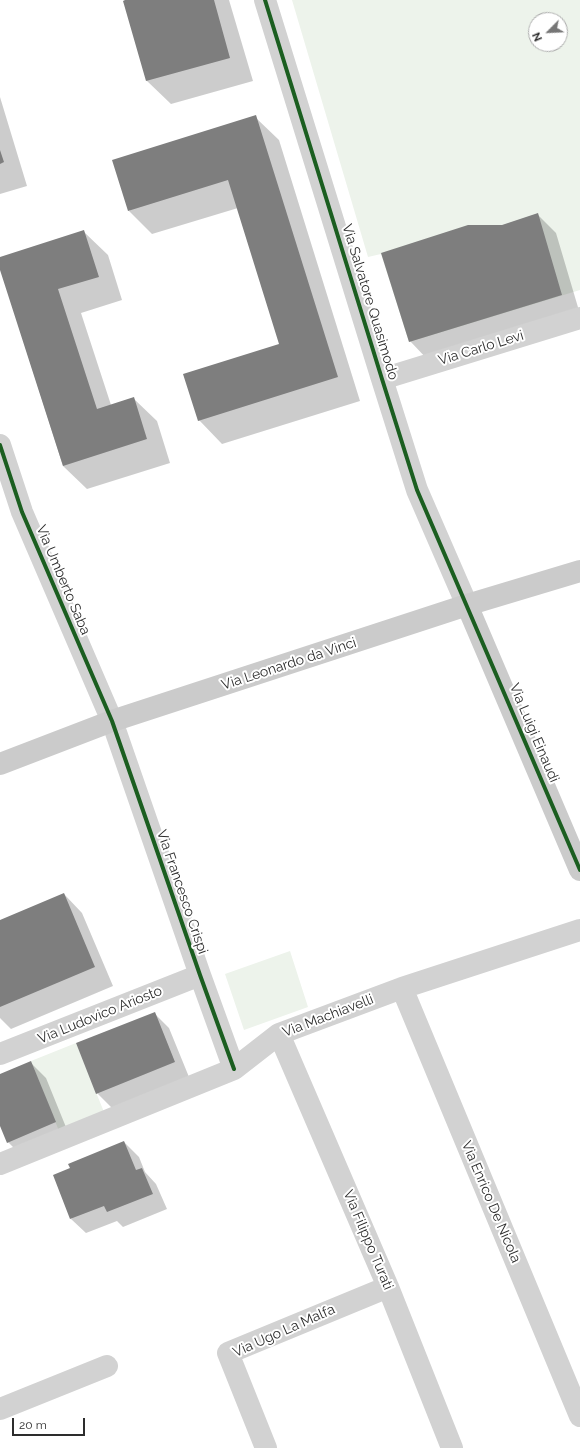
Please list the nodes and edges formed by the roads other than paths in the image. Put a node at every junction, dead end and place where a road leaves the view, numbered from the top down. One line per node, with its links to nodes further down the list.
1 (266, 0): 3 (street, Via Salvatore Quasimodo)
2 (580, 318): 3 (street, Via Carlo Levi)
3 (382, 379): 6 (street, Via Salvatore Quasimodo)
4 (0, 445): 7 (street, Via Umberto Saba)
5 (580, 571): 6 (street, Via Leonardo da Vinci)
6 (467, 605): 7 (street, Via Leonardo da Vinci); 9 (street, Via Luigi Einaudi)
7 (112, 721): 8 (street, Via Leonardo da Vinci); 11 (street, Via Francesco Crispi)
8 (0, 764)
9 (580, 870)
10 (580, 930): 12 (street, Via Machiavelli)
11 (200, 975): 14 (street, Via Ludovico Ariosto); 15 (street, Via Francesco Crispi)
12 (402, 988): 13 (street, Via Machiavelli); 20 (street, Via Enrico De Nicola)
13 (279, 1034): 15 (street, Via Machiavelli); 17 (street, Via Filippo Turati)
14 (0, 1054)
15 (234, 1069): 16 (street, Via Machiavelli)
16 (0, 1164)
17 (388, 1287): 21 (street, Via Ugo La Malfa); 22 (street, Via Filippo Turati)
18 (107, 1366): 19 (street)
19 (0, 1409)
20 (580, 1416)
21 (266, 1448)
22 (452, 1448)

